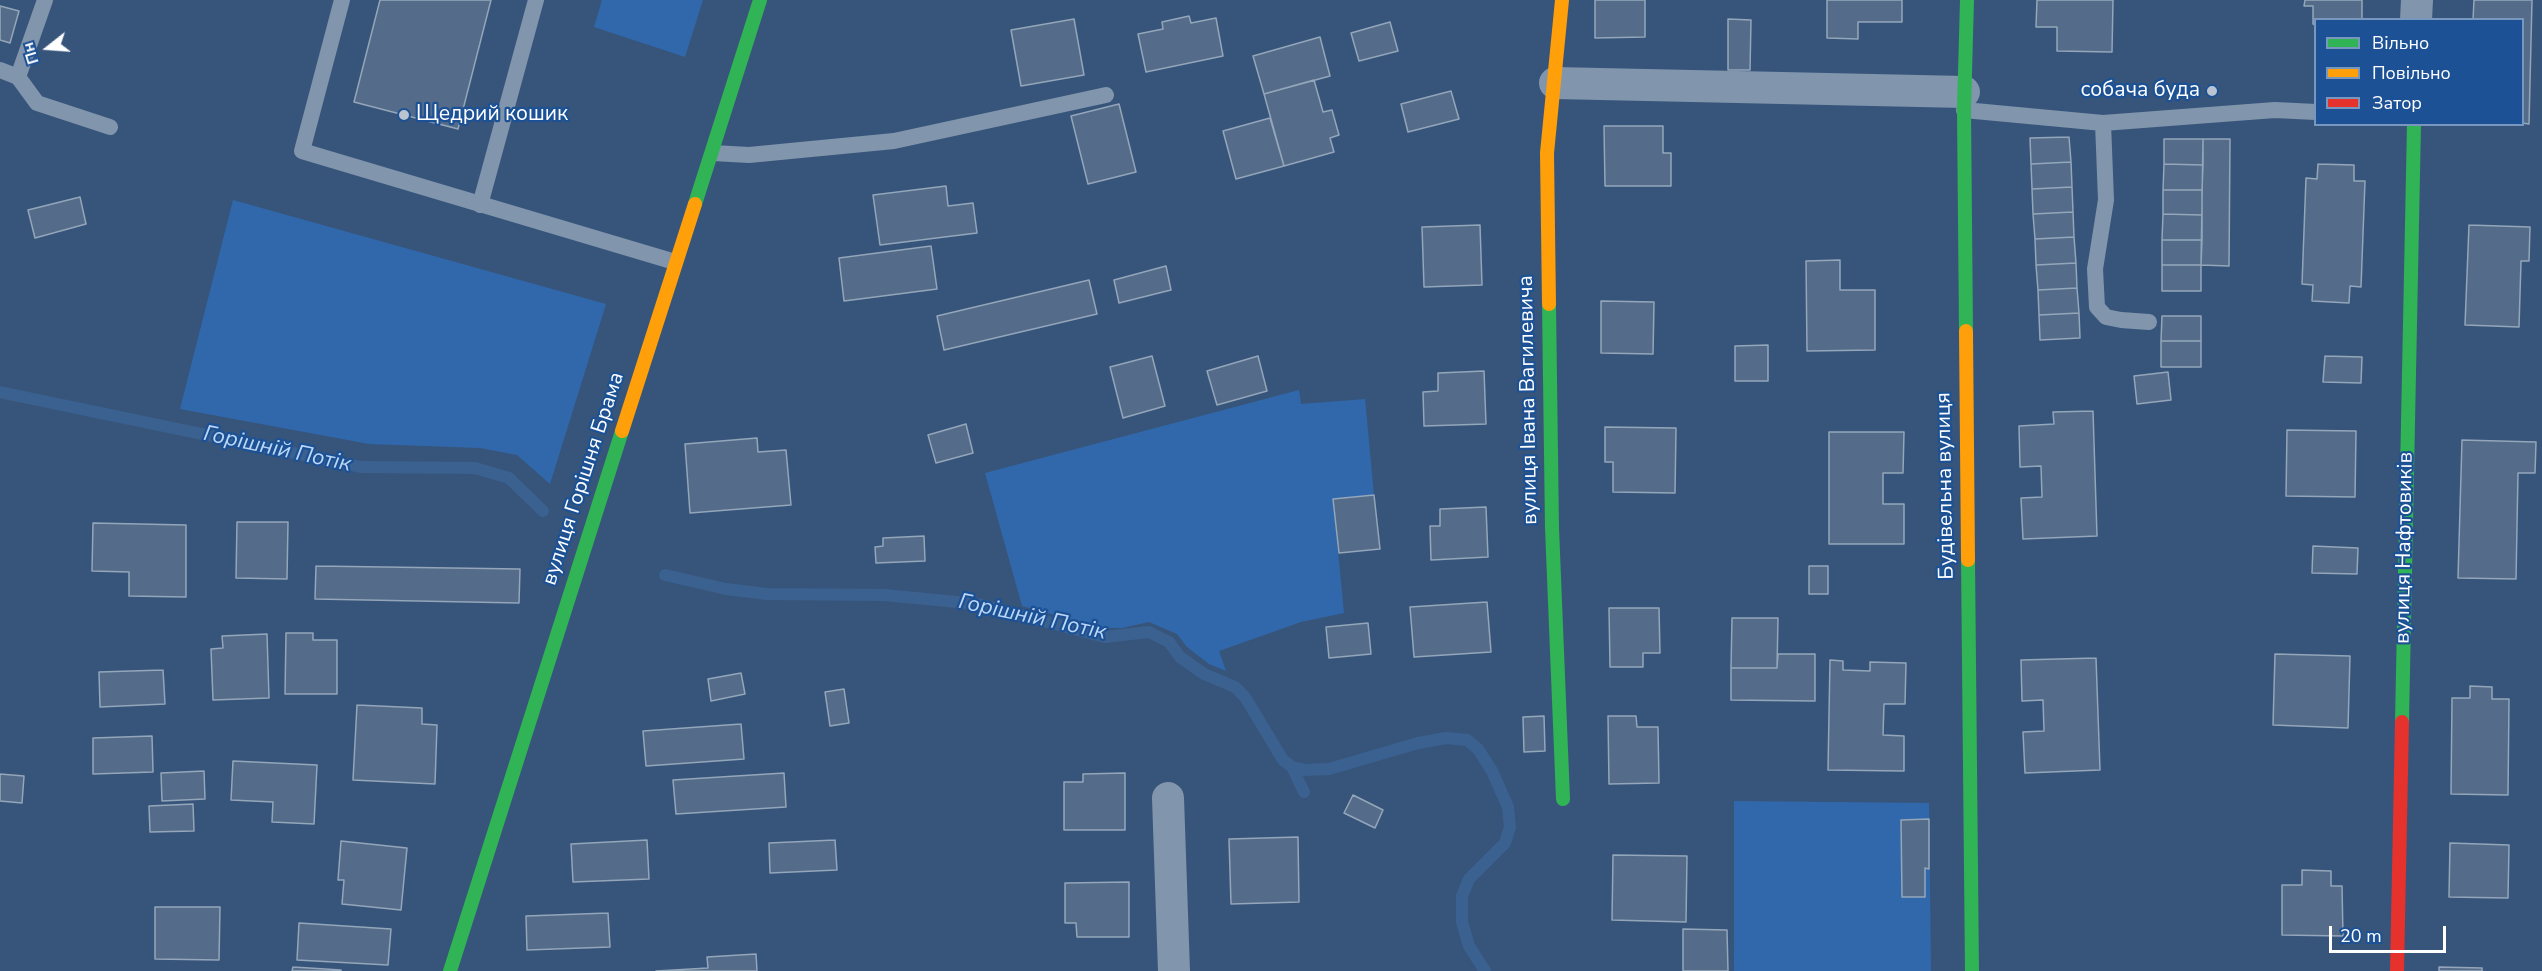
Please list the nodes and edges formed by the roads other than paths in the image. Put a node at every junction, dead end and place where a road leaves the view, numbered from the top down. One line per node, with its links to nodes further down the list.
1 (45, 0): 10 (lane)
2 (342, 0): 19 (lane)
3 (536, 0): 19 (lane)
4 (760, 0): 18 (street, вулиця Горішня Брама)
5 (1562, 0): 11 (street, вулиця Івана Вагилевича)
6 (1966, 0): 13 (street, Будівельна вулиця)
7 (2416, 0): 8 (street)
8 (2416, 18)
9 (0, 70): 10 (lane)
10 (18, 77): 17 (lane)
11 (1555, 82): 13 (street); 23 (street, вулиця Івана Вагилевича)
12 (1107, 95): 18 (lane)
13 (1964, 101): 15 (lane); 26 (street, Будівельна вулиця)
14 (2314, 112): 15 (lane)
15 (2103, 123): 21 (lane)
16 (2414, 126): 27 (street, вулиця Нафтовиків)
17 (110, 127)
18 (713, 153): 20 (street, вулиця Горішня Брама)
19 (480, 205): 20 (lane)
20 (675, 262): 24 (street, вулиця Горішня Брама)
21 (2149, 322)
22 (1168, 798): 25 (street)
23 (1563, 799)
24 (450, 971)
25 (1174, 971)
26 (1972, 971)
27 (2397, 971)

